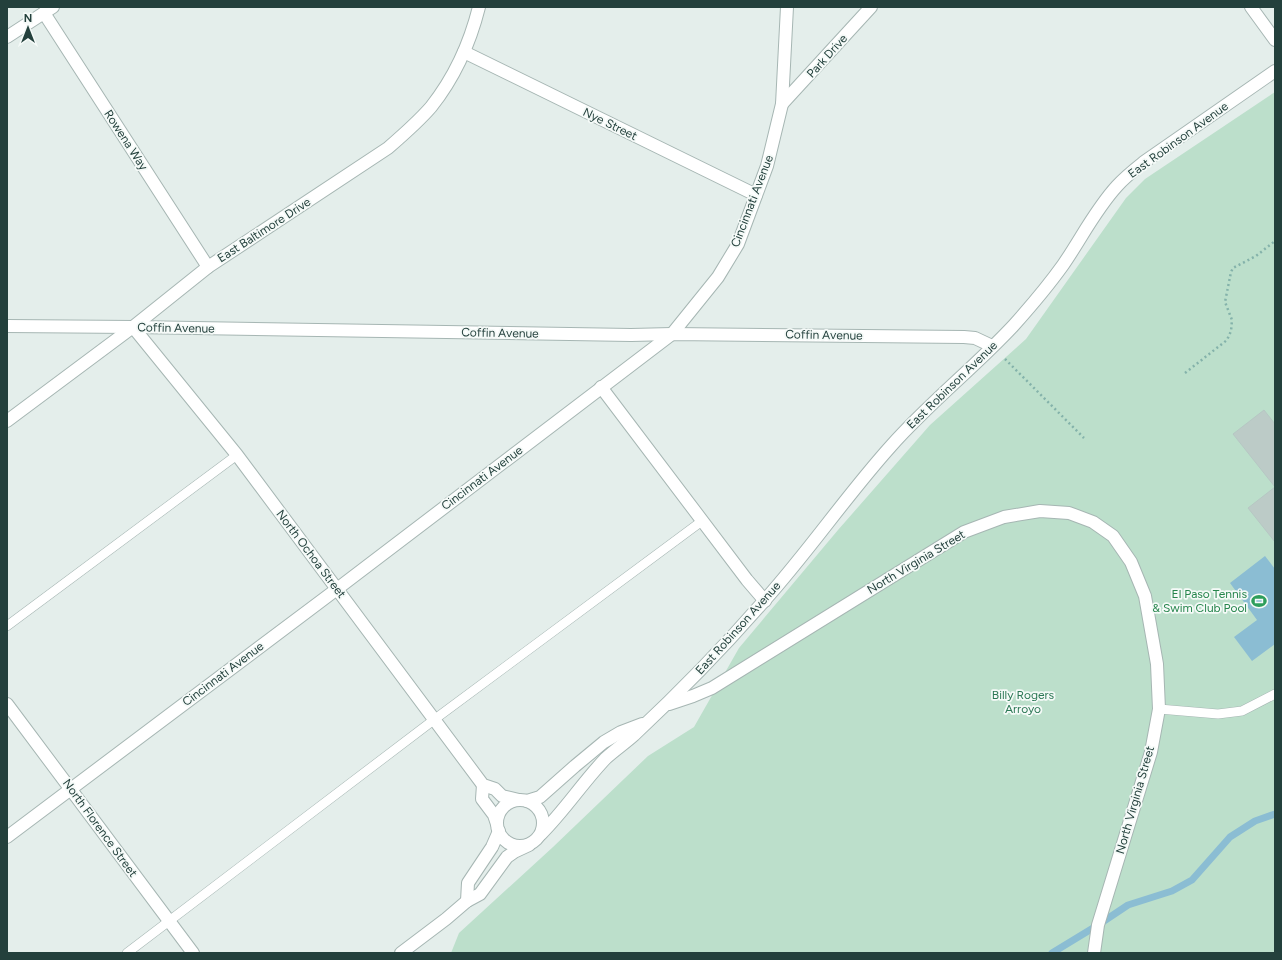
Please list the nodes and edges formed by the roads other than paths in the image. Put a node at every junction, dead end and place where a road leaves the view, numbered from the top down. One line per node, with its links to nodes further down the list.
1 (479, 7): 8 (street, East Baltimore Drive)
2 (787, 7): 10 (street, Cincinnati Avenue)
3 (871, 7): 10 (street, Park Drive)
4 (1251, 7): 7 (street)
5 (48, 10): 6 (street); 12 (street, Rowena Way)
6 (7, 37)
7 (1275, 40)
8 (464, 52): 11 (street, Nye Street); 12 (street, East Baltimore Drive)
9 (1275, 71): 16 (street, East Robinson Avenue)
10 (782, 104): 11 (street, Cincinnati Avenue)
11 (756, 195): 15 (street, Cincinnati Avenue)
12 (208, 267): 14 (street, East Baltimore Drive)
13 (7, 326): 14 (street, Coffin Avenue)
14 (134, 327): 15 (street, Coffin Avenue); 18 (street, East Baltimore Drive); 19 (street, North Ochoa Street)
15 (672, 334): 16 (street, Coffin Avenue); 17 (street, Cincinnati Avenue)
16 (992, 346): 22 (street, East Robinson Avenue)
17 (601, 387): 20 (street); 21 (street, Cincinnati Avenue)
18 (7, 421)
19 (237, 455): 21 (street, North Ochoa Street); 23 (lane)
20 (702, 521): 22 (street); 28 (lane)
21 (337, 589): 28 (street, North Ochoa Street); 31 (street, Cincinnati Avenue)
22 (765, 600): 26 (street, East Robinson Avenue)
23 (7, 626)
24 (1275, 694): 27 (lane)
25 (7, 704): 31 (street, North Florence Street)
26 (665, 705): 27 (street, North Virginia Street); 29 (street, East Robinson Avenue)
27 (1159, 709): 42 (street, North Virginia Street)
28 (435, 719): 30 (street, North Ochoa Street); 38 (lane)
29 (646, 722): 32 (street, East Robinson Avenue); 34 (street, East Robinson Avenue)
30 (483, 785): 32 (street, North Ochoa Street); 33 (street, North Ochoa Street)
31 (71, 789): 35 (street, Cincinnati Avenue); 38 (street, North Florence Street)
32 (523, 801): 33 (street); 34 (street)
33 (498, 828): 36 (street); 37 (street)
34 (541, 834): 36 (street)
35 (7, 837)
36 (529, 845): 37 (street)
37 (467, 901): 41 (street)
38 (169, 921): 39 (lane); 40 (street, North Florence Street)
39 (127, 953)
40 (193, 953)
41 (402, 953)
42 (1094, 953)

